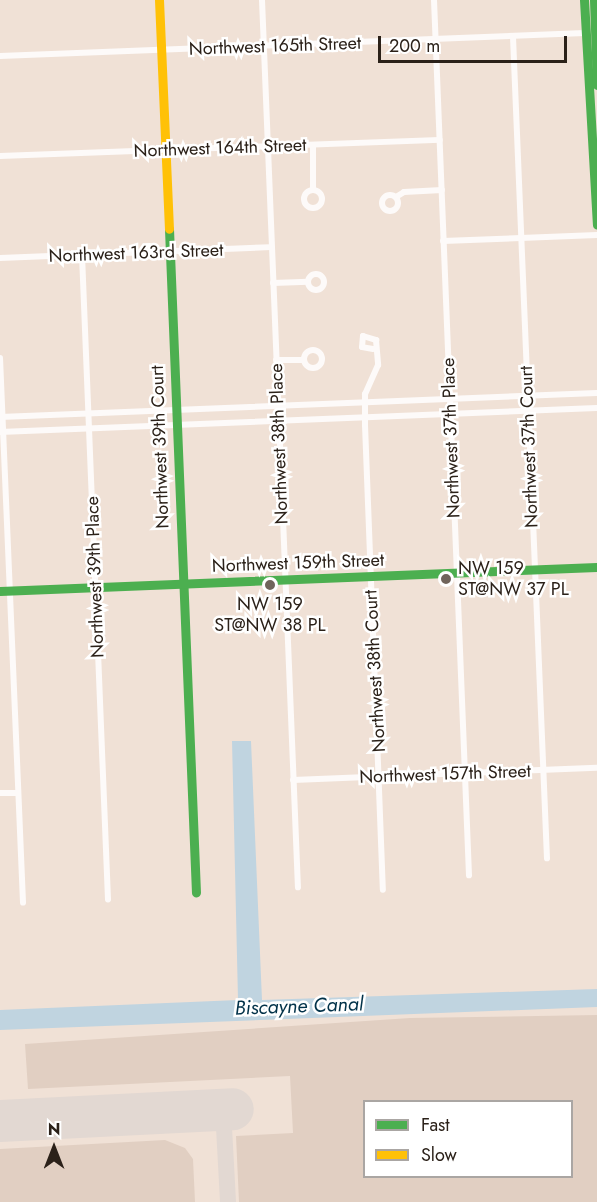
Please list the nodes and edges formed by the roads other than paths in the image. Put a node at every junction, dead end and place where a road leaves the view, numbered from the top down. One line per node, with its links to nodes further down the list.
1 (159, 0): 10 (street, Northwest 39th Court)
2 (262, 0): 9 (street, Northwest 38th Place)
3 (435, 0): 8 (street, Northwest 37th Place)
4 (584, 0): 6 (street)
5 (594, 0): 12 (street)
6 (585, 33): 7 (street, Northwest 165th Street); 12 (street)
7 (513, 36): 8 (street, Northwest 165th Street); 25 (street, Northwest 37th Court)
8 (436, 40): 9 (street, Northwest 165th Street); 15 (street, Northwest 37th Place)
9 (264, 46): 10 (street, Northwest 165th Street); 17 (street, Northwest 38th Place)
10 (161, 51): 11 (street, Northwest 165th Street); 18 (street, Northwest 39th Court)
11 (0, 56)
12 (594, 79): 13 (street); 14 (street)
13 (597, 85)
14 (593, 100): 23 (street)
15 (440, 140): 16 (street, Northwest 164th Street); 21 (street, Northwest 37th Place)
16 (313, 145): 17 (street, Northwest 164th Street); 20 (street)
17 (268, 146): 18 (street, Northwest 164th Street); 27 (street, Northwest 38th Place)
18 (164, 151): 19 (street, Northwest 164th Street); 28 (street, Northwest 39th Court)
19 (0, 156)
20 (313, 190)
21 (442, 190): 22 (street); 26 (street, Northwest 37th Place)
22 (396, 197)
23 (597, 225)
24 (597, 235): 25 (street)
25 (522, 237): 26 (street); 38 (street, Northwest 37th Court)
26 (443, 241): 39 (street, Northwest 37th Place)
27 (271, 247): 28 (street, Northwest 163rd Street); 32 (street, Northwest 38th Place)
28 (169, 251): 29 (street, Northwest 163rd Street); 43 (street, Northwest 39th Court)
29 (82, 255): 30 (street, Northwest 163rd Street); 45 (street, Northwest 39th Place)
30 (0, 258)
31 (308, 282): 32 (street)
32 (273, 283): 35 (street, Northwest 38th Place)
33 (373, 349): 40 (street, Northwest 38th Court)
34 (0, 358): 47 (street)
35 (276, 360): 36 (street); 41 (street, Northwest 38th Place)
36 (304, 360)
37 (597, 393): 38 (street)
38 (527, 396): 39 (street); 44 (street, Northwest 37th Court)
39 (450, 399): 40 (street); 46 (street, Northwest 37th Place)
40 (365, 402): 41 (street); 48 (street, Northwest 38th Court)
41 (278, 406): 43 (street); 49 (street, Northwest 38th Place)
42 (597, 408): 44 (street)
43 (175, 410): 45 (street); 50 (street, Northwest 39th Court)
44 (528, 411): 46 (street); 54 (street, Northwest 37th Court)
45 (89, 414): 47 (street); 51 (street, Northwest 39th Place)
46 (451, 414): 48 (street); 55 (street, Northwest 37th Place)
47 (1, 417): 52 (street)
48 (365, 417): 49 (street); 56 (street, Northwest 38th Court)
49 (279, 420): 50 (street); 57 (street, Northwest 38th Place)
50 (175, 425): 51 (street); 58 (street, Northwest 39th Court)
51 (89, 428): 52 (street); 59 (street, Northwest 39th Place)
52 (2, 431): 60 (street)
53 (597, 567): 54 (street, Northwest 159th Street)
54 (534, 570): 55 (street, Northwest 159th Street); 62 (street, Northwest 37th Court)
55 (457, 573): 56 (street, Northwest 159th Street); 63 (street, Northwest 37th Place)
56 (371, 576): 57 (street, Northwest 159th Street); 64 (street, Northwest 38th Court)
57 (285, 580): 58 (street, Northwest 159th Street); 65 (street, Northwest 38th Place)
58 (182, 584): 59 (street, Northwest 159th Street); 72 (street, Northwest 39th Court)
59 (95, 587): 60 (street, Northwest 159th Street); 73 (street, Northwest 39th Place)
60 (4, 591): 67 (street)
61 (597, 768): 62 (street, Northwest 157th Street)
62 (543, 770): 63 (street, Northwest 157th Street); 68 (street, Northwest 37th Court)
63 (465, 774): 64 (street, Northwest 157th Street); 69 (street, Northwest 37th Place)
64 (380, 777): 65 (street, Northwest 157th Street); 71 (street, Northwest 38th Court)
65 (293, 780): 70 (street, Northwest 38th Place)
66 (0, 793): 67 (street)
67 (18, 793): 74 (street)
68 (547, 858)
69 (469, 875)
70 (298, 887)
71 (383, 890)
72 (196, 892)
73 (108, 899)
74 (23, 903)

